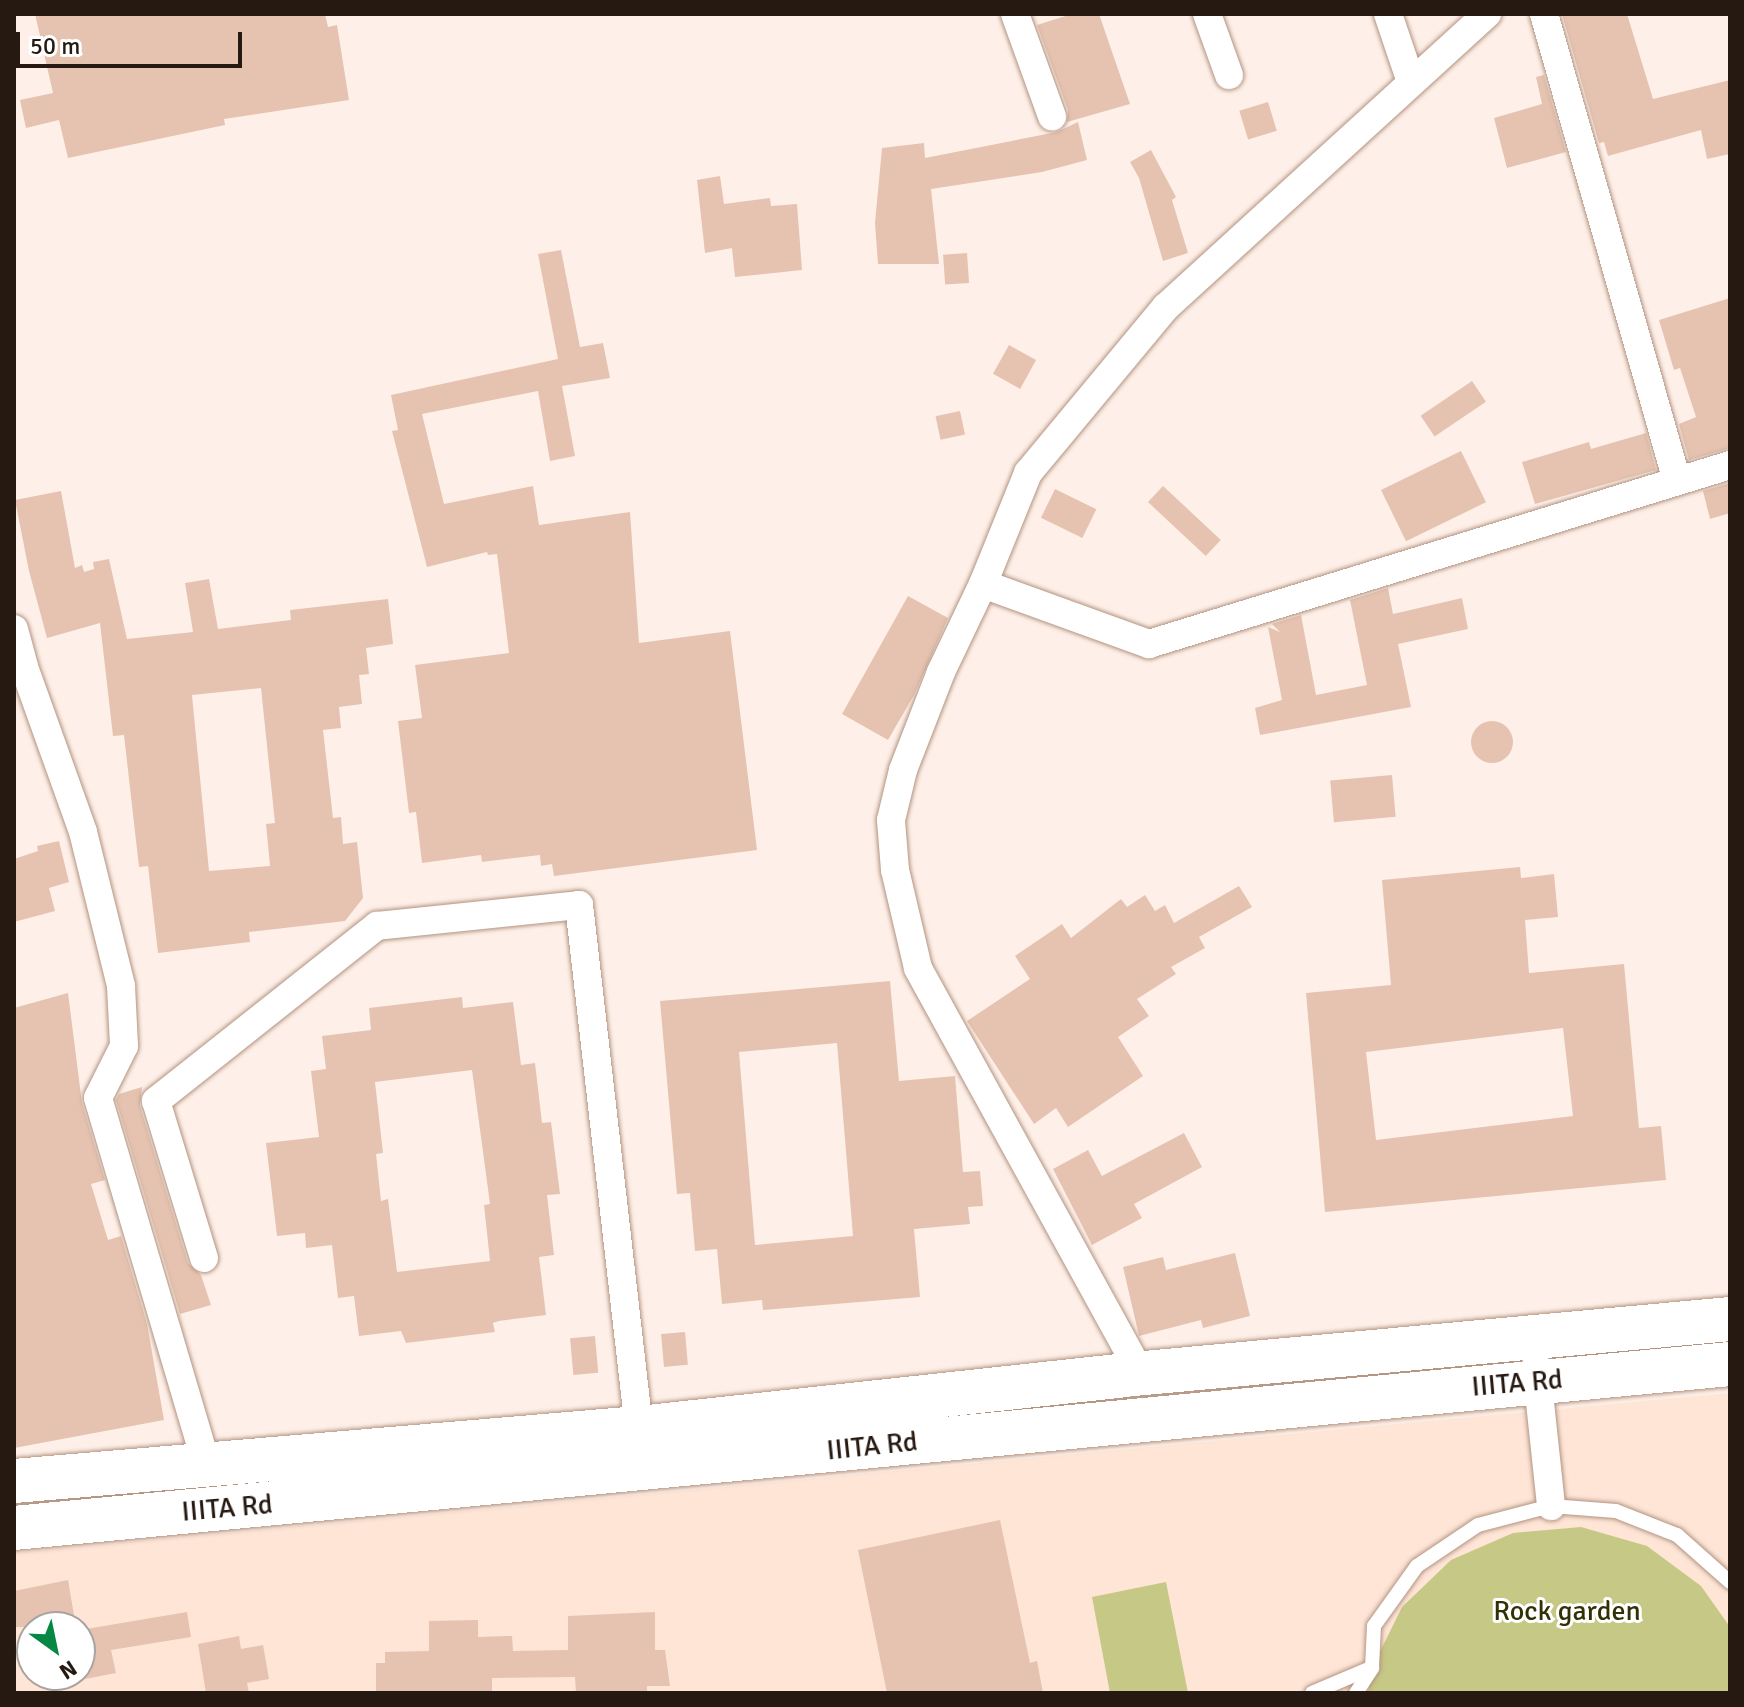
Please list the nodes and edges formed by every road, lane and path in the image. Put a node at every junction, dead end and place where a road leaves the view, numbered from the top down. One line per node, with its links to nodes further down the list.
1 (1015, 14): 8 (street)
2 (1207, 14): 6 (street)
3 (1388, 14): 7 (street)
4 (1487, 14): 7 (street)
5 (1544, 14): 10 (street)
6 (1229, 75)
7 (1411, 82): 11 (street)
8 (1052, 116)
9 (1730, 465): 10 (street)
10 (1677, 480): 11 (street)
11 (983, 584): 18 (street)
12 (14, 629): 13 (street)
13 (19, 669): 21 (street)
14 (204, 1258): 20 (street)
15 (1730, 1319): 16 (main road, IIITA Rd)
16 (1533, 1337): 18 (main road, IIITA Rd); 19 (street)
17 (1730, 1364): 19 (main road, IIITA Rd)
18 (1141, 1374): 20 (main road, IIITA Rd)
19 (1538, 1381): 23 (street); 24 (main road, IIITA Rd)
20 (639, 1428): 21 (main road, IIITA Rd)
21 (207, 1466): 22 (main road, IIITA Rd)
22 (14, 1481)
23 (1551, 1506): 25 (lane); 26 (lane)
24 (14, 1528)
25 (1730, 1582)
26 (1372, 1668): 27 (lane); 28 (lane)
27 (1312, 1693)
28 (1356, 1693)

